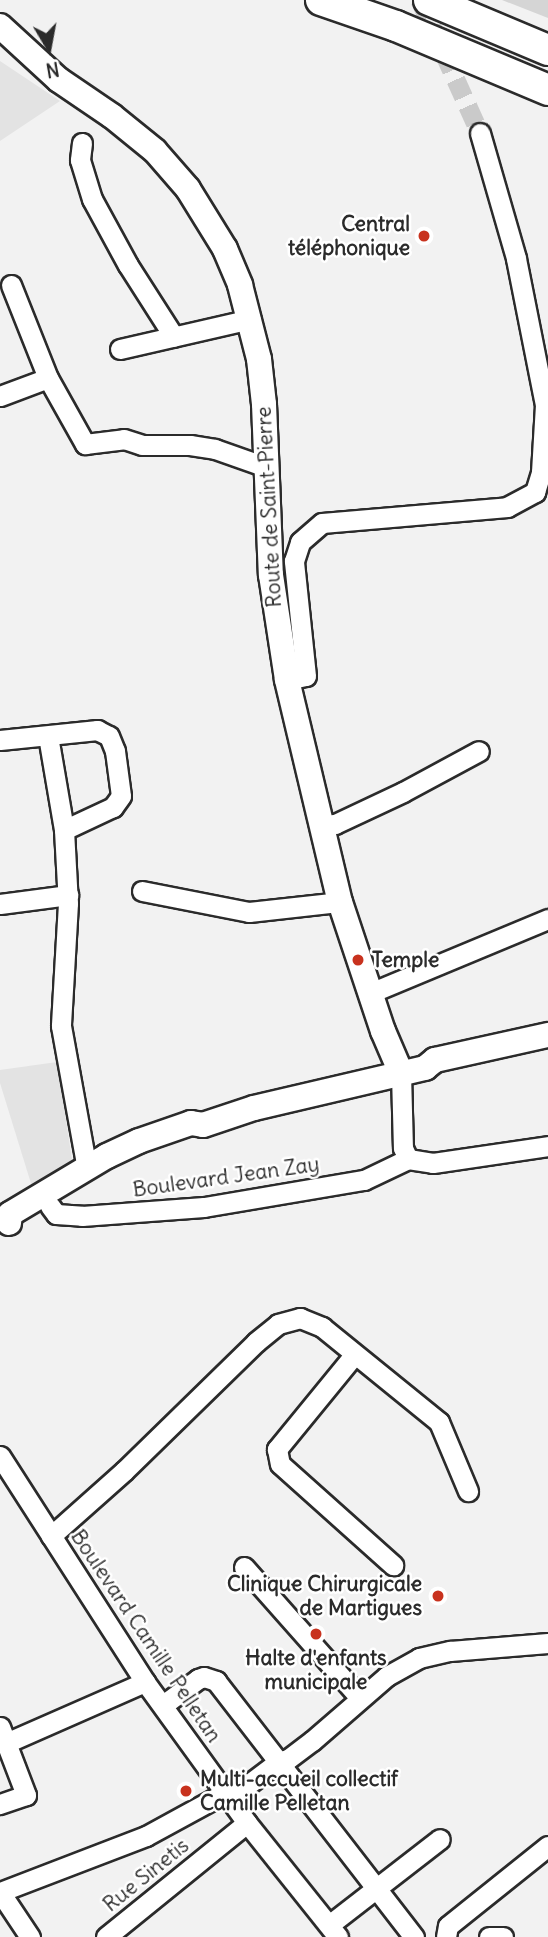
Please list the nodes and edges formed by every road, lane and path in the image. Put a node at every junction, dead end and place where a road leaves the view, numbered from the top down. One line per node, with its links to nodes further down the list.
1 (321, 0): 5 (highway)
2 (429, 0): 7 (highway)
3 (445, 0): 6 (highway)
4 (0, 26): 13 (main road, Route de Saint-Pierre)
5 (396, 26): 8 (highway); 9 (highway)
6 (548, 32)
7 (548, 50)
8 (548, 90)
9 (548, 105)
10 (480, 133): 18 (street)
11 (82, 143): 14 (street)
12 (11, 285): 16 (street)
13 (251, 319): 14 (street); 19 (main road, Route de Saint-Pierre)
14 (174, 337): 15 (street)
15 (120, 349)
16 (48, 378): 17 (street); 19 (street)
17 (0, 396)
18 (546, 404): 20 (street)
19 (266, 467): 20 (main road, Route de Saint-Pierre)
20 (287, 680): 24 (main road, Route de Saint-Pierre)
21 (48, 736): 22 (street); 25 (street); 25 (street)
22 (0, 740)
23 (479, 751): 24 (street)
24 (320, 827): 28 (main road, Route de Saint-Pierre)
25 (64, 830): 27 (street)
26 (142, 891): 28 (street)
27 (68, 895): 29 (street); 39 (street)
28 (340, 902): 31 (main road, Route de Saint-Pierre)
29 (0, 904)
30 (548, 919): 31 (street)
31 (370, 993): 32 (main road, Route de Saint-Pierre)
32 (383, 1031): 35 (main road, Route de Saint-Pierre); 35 (main road)
33 (548, 1035): 35 (main road)
34 (548, 1047): 35 (main road)
35 (391, 1075): 36 (street); 36 (street); 39 (main road)
36 (404, 1113): 38 (street)
37 (548, 1146): 38 (street)
38 (408, 1159): 40 (street, Boulevard Jean Zay)
39 (90, 1175): 40 (main road)
40 (47, 1200): 41 (main road)
41 (4, 1225)
42 (355, 1355): 44 (street); 45 (street); 46 (street)
43 (0, 1456): 45 (street, Boulevard Camille Pelletan)
44 (468, 1491)
45 (51, 1536): 49 (street, Boulevard Camille Pelletan)
46 (393, 1565)
47 (244, 1567): 50 (street)
48 (548, 1643): 50 (street)
49 (145, 1682): 51 (street, Boulevard Camille Pelletan); 52 (street)
50 (360, 1698): 53 (street)
51 (163, 1705): 53 (street); 54 (street, Boulevard Camille Pelletan)
52 (3, 1735): 55 (street)
53 (278, 1762): 54 (street); 59 (street)
54 (227, 1796): 56 (street, Boulevard Camille Pelletan); 60 (street)
55 (0, 1804)
56 (247, 1823): 61 (street, Boulevard Camille Pelletan); 63 (street, Rue Sinetis)
57 (440, 1839): 59 (street)
58 (548, 1846): 65 (street)
59 (379, 1889): 61 (street); 64 (street)
60 (0, 1892): 62 (street)
61 (333, 1931)
62 (30, 1937)
63 (106, 1937)
64 (414, 1937)
65 (446, 1937)
66 (488, 1937): 67 (street)
67 (503, 1937)

